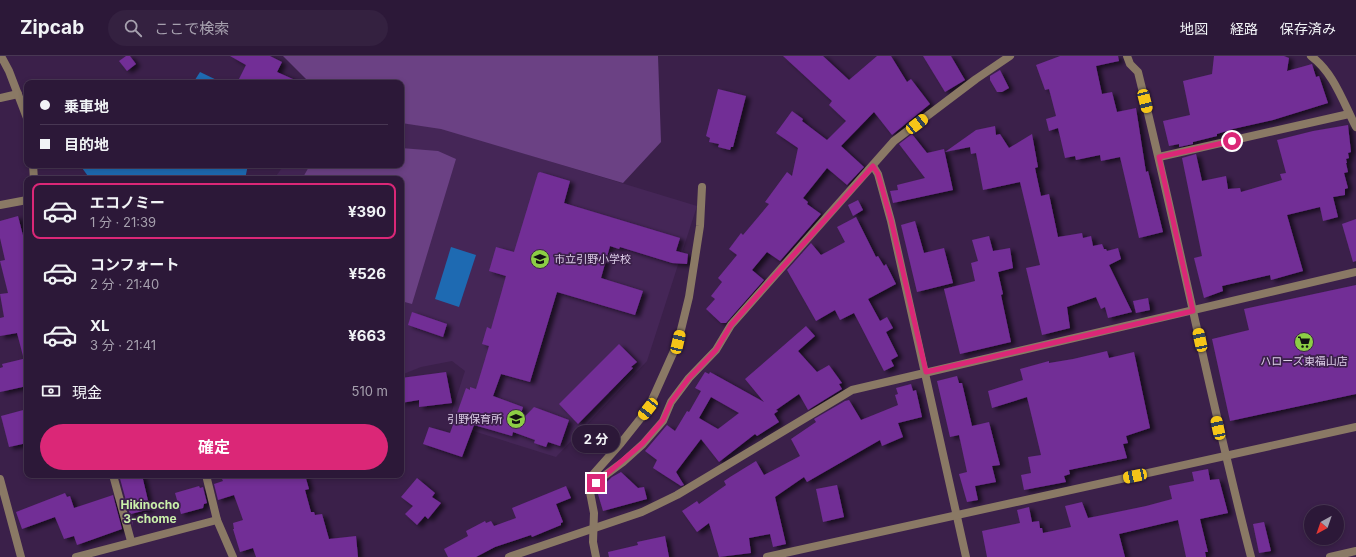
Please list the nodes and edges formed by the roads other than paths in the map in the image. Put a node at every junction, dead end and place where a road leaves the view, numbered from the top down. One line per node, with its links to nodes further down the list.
1 (0, 56): 5 (street)
2 (1010, 56): 11 (street)
3 (1128, 56): 10 (street)
4 (1312, 56): 8 (street)
5 (18, 94): 6 (street); 7 (street)
6 (0, 98)
7 (24, 110)
8 (1349, 114): 9 (street); 10 (street)
9 (1356, 127)
10 (1159, 157): 16 (street)
11 (873, 166): 17 (street); 23 (street)
12 (702, 187): 23 (street)
13 (24, 201): 14 (street)
14 (0, 205)
15 (1356, 272): 16 (street)
16 (1193, 311): 17 (street); 19 (street)
17 (926, 372): 24 (street); 26 (street)
18 (1356, 427): 19 (street)
19 (1225, 457): 24 (street); 36 (street)
20 (114, 478): 27 (street)
21 (207, 478): 25 (street)
22 (0, 479): 29 (street)
23 (589, 487): 26 (street)
24 (956, 516): 34 (street); 35 (street)
25 (217, 520): 27 (street); 31 (street)
26 (594, 528): 32 (street); 33 (street)
27 (131, 541): 30 (street)
28 (1356, 551): 37 (street)
29 (20, 557)
30 (76, 557)
31 (233, 557)
32 (509, 557)
33 (596, 557)
34 (767, 557)
35 (966, 557)
36 (1251, 557)
37 (1330, 557)

